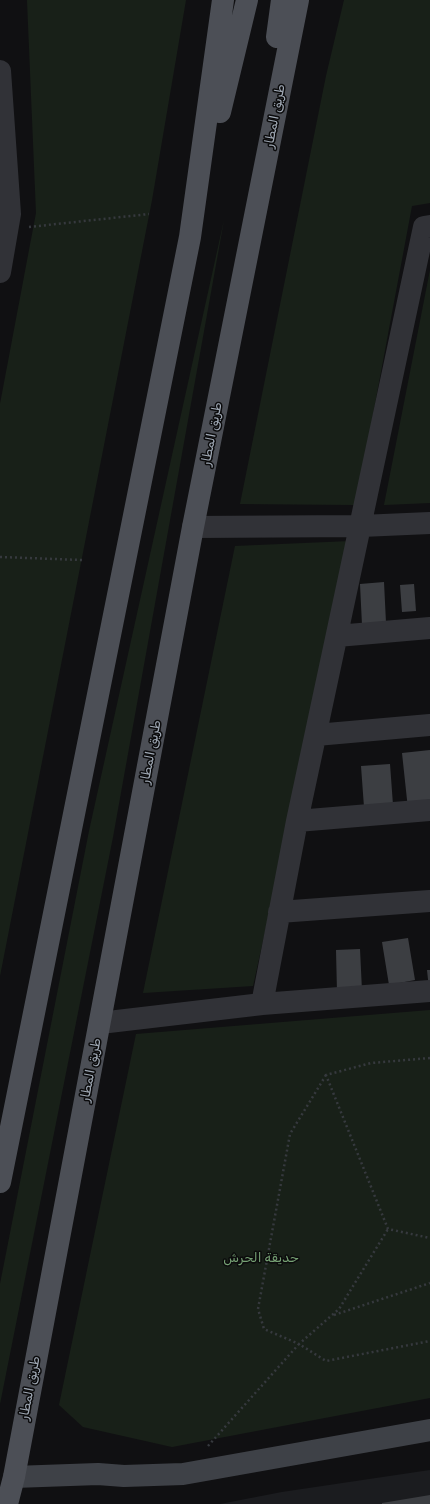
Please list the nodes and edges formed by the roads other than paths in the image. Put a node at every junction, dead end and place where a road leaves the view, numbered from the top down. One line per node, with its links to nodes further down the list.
1 (223, 0): 9 (main road)
2 (247, 0): 9 (main road)
3 (282, 0): 10 (main road)
4 (298, 0): 10 (main road, طريق المطار)
5 (0, 71): 6 (street)
6 (2, 122): 8 (street)
7 (430, 226): 13 (street)
8 (4, 230): 11 (street)
9 (190, 237): 26 (main road)
10 (248, 254): 14 (main road, طريق المطار)
11 (0, 272)
12 (430, 523): 13 (street)
13 (361, 526): 14 (street); 16 (street)
14 (193, 527): 25 (main road, طريق المطار)
15 (430, 628): 16 (street)
16 (337, 636): 18 (street)
17 (430, 725): 18 (street)
18 (316, 735): 20 (street)
19 (430, 810): 20 (street)
20 (297, 821): 22 (street)
21 (430, 901): 22 (street)
22 (279, 912): 24 (street)
23 (430, 991): 24 (street)
24 (262, 1004): 25 (street)
25 (100, 1022): 28 (main road, طريق المطار)
26 (0, 1182)
27 (430, 1430): 28 (main road)
28 (14, 1477): 29 (main road, طريق المطار)
29 (7, 1504)

